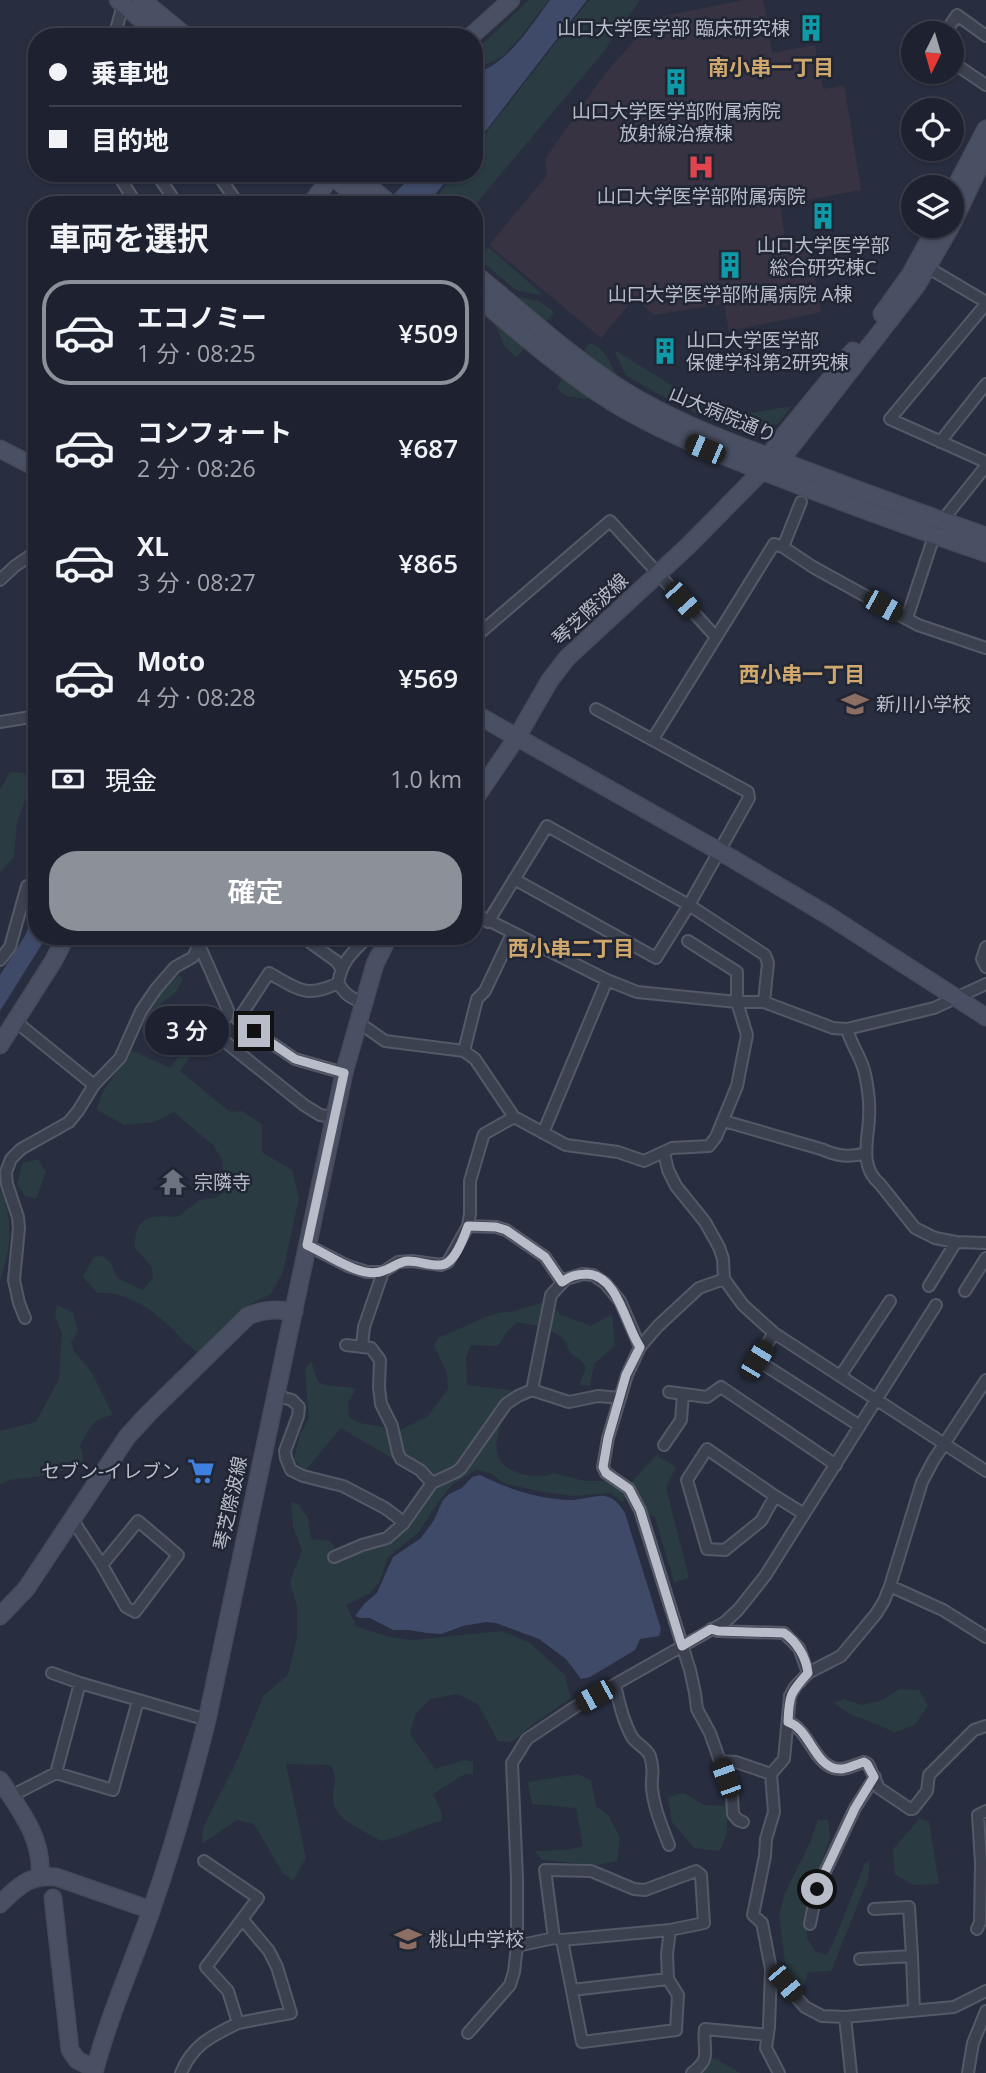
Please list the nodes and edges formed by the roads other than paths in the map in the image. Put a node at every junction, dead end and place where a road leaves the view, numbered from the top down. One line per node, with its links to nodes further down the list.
1 (142, 0): 7 (street)
2 (511, 0): 8 (street)
3 (120, 2): 5 (street); 6 (street)
4 (953, 21): 9 (street)
5 (116, 28)
6 (151, 28)
7 (176, 28)
8 (480, 28)
9 (986, 36)
10 (964, 70): 11 (street)
11 (986, 85)
12 (986, 129): 14 (street)
13 (986, 153): 21 (street, 琴芝際波線)
14 (962, 175)
15 (223, 182): 18 (street)
16 (340, 182): 19 (street)
17 (365, 182): 20 (street)
18 (233, 196)
19 (357, 196)
20 (381, 196)
21 (964, 200)
22 (933, 238): 24 (street, 琴芝際波線)
23 (943, 238): 24 (street, 琴芝際波線)
24 (924, 264): 27 (street); 32 (street, 琴芝際波線)
25 (483, 280): 32 (street, 山大病院通り)
26 (483, 302): 32 (street, 山大病院通り)
27 (986, 303): 29 (street)
28 (986, 384): 29 (street)
29 (940, 442): 33 (street)
30 (0, 449): 31 (street)
31 (28, 463)
32 (770, 463): 35 (street, 山大病院通り); 40 (street, 琴芝際波線)
33 (986, 465): 35 (street)
34 (801, 502): 37 (street)
35 (939, 528): 36 (street, 山大病院通り); 38 (street, 山大病院通り); 42 (street)
36 (986, 536)
37 (783, 547): 42 (street); 44 (street)
38 (986, 553)
39 (28, 557): 41 (street)
40 (659, 574): 43 (street); 44 (street); 50 (street, 琴芝際波線)
41 (0, 580)
42 (907, 618): 45 (street)
43 (483, 630)
44 (716, 637): 51 (street)
45 (986, 648)
46 (596, 709): 51 (street)
47 (28, 717): 49 (street)
48 (483, 718): 50 (street)
49 (0, 722)
50 (517, 737): 52 (street, 琴芝際波線); 53 (street)
51 (653, 739): 53 (street)
52 (483, 787)
53 (719, 851): 56 (street); 74 (street)
54 (514, 879): 56 (street); 56 (street); 58 (street)
55 (27, 886): 68 (street)
56 (689, 905): 77 (street)
57 (483, 919): 58 (street)
58 (488, 922): 59 (street)
59 (512, 934): 71 (street); 83 (street)
60 (688, 941): 76 (street)
61 (62, 945): 79 (street)
62 (198, 945): 85 (street)
63 (202, 945): 86 (street)
64 (314, 945): 70 (street)
65 (360, 945): 70 (street)
66 (384, 945): 75 (street, 琴芝際波線)
67 (986, 947): 69 (street)
68 (0, 960)
69 (986, 967)
70 (341, 968): 72 (street)
71 (607, 980): 76 (street); 89 (street)
72 (338, 984): 75 (street); 84 (street)
73 (986, 984): 74 (street)
74 (956, 998): 78 (street); 81 (street)
75 (363, 1002): 80 (street, 琴芝際波線)
76 (737, 1002): 77 (street); 88 (street)
77 (764, 1002): 81 (street)
78 (986, 1017)
79 (15, 1021): 82 (street); 85 (street)
80 (358, 1022): 83 (street); 84 (street, 琴芝際波線)
81 (847, 1029): 91 (street)
82 (0, 1045)
83 (464, 1051): 87 (street)
84 (344, 1073): 86 (street, 琴芝際波線)
85 (94, 1085): 105 (street)
86 (334, 1117): 95 (street, 琴芝際波線)
87 (514, 1117): 89 (street); 92 (street)
88 (724, 1121): 90 (street); 91 (street)
89 (543, 1133): 90 (street)
90 (664, 1153): 98 (street)
91 (866, 1153): 93 (street)
92 (468, 1226): 97 (street); 99 (street)
93 (956, 1242): 94 (street); 100 (street)
94 (986, 1243)
95 (307, 1245): 97 (street); 104 (street, 琴芝際波線)
96 (986, 1258): 101 (street)
97 (383, 1272): 108 (street)
98 (724, 1279): 106 (street); 109 (street)
99 (562, 1282): 109 (street); 112 (street)
100 (929, 1286)
101 (965, 1291)
102 (890, 1301): 110 (street)
103 (936, 1305): 117 (street)
104 (294, 1312): 115 (street, 琴芝際波線); 126 (street)
105 (25, 1318)
106 (774, 1333): 110 (street); 118 (street)
107 (346, 1345): 108 (street)
108 (362, 1346): 123 (street)
109 (640, 1347): 116 (street)
110 (841, 1376): 117 (street)
111 (986, 1380): 119 (street)
112 (532, 1390): 116 (street); 123 (street)
113 (668, 1392): 114 (street)
114 (683, 1394): 120 (street); 121 (street)
115 (274, 1395): 127 (street); 140 (street, 琴芝際波線)
116 (620, 1398): 134 (street)
117 (877, 1401): 118 (street); 119 (street)
118 (860, 1426): 121 (street)
119 (944, 1444): 122 (street); 130 (street)
120 (664, 1446)
121 (835, 1465): 125 (street)
122 (986, 1471)
123 (432, 1483): 127 (street)
124 (775, 1496): 124 (street); 125 (street)
125 (804, 1514): 132 (street)
126 (72, 1519): 129 (street); 131 (street)
127 (403, 1524): 128 (street)
128 (334, 1557)
129 (102, 1565): 129 (street)
130 (890, 1586): 133 (street); 136 (street)
131 (0, 1616)
132 (711, 1629): 134 (street); 136 (street)
133 (986, 1637)
134 (682, 1646): 138 (street); 143 (street)
135 (52, 1673): 137 (street)
136 (808, 1673): 141 (street)
137 (80, 1683): 139 (street); 144 (street)
138 (615, 1685): 151 (street); 163 (street)
139 (138, 1701): 140 (street); 144 (street)
140 (206, 1720): 157 (street, 琴芝際波線)
141 (788, 1722): 145 (street); 146 (street)
142 (986, 1726): 146 (street)
143 (720, 1761): 145 (street); 150 (street)
144 (56, 1773): 148 (street)
145 (771, 1774): 166 (street)
146 (874, 1777): 159 (street)
147 (0, 1780): 148 (street)
148 (11, 1796): 153 (street)
149 (986, 1811): 160 (street)
150 (743, 1822)
151 (669, 1846)
152 (204, 1861): 158 (street)
153 (40, 1876): 155 (street); 157 (street)
154 (53, 1898): 176 (street)
155 (0, 1904)
156 (874, 1909): 164 (street)
157 (151, 1910): 176 (street, 琴芝際波線)
158 (243, 1920): 173 (street); 173 (street)
159 (810, 1924)
160 (977, 1929)
161 (670, 1930): 162 (street); 162 (street); 167 (street)
162 (558, 1939): 163 (street); 168 (street)
163 (517, 1946): 174 (street)
164 (912, 1956): 165 (street); 170 (street)
165 (860, 1959)
166 (771, 1969): 172 (street); 175 (street)
167 (668, 1979): 168 (street); 168 (street)
168 (572, 1990)
169 (986, 1991): 170 (street)
170 (914, 2011): 172 (street)
171 (986, 2011): 181 (street)
172 (845, 2017): 180 (street)
173 (238, 2023): 177 (street)
174 (468, 2033)
175 (768, 2035): 178 (street); 179 (street)
176 (94, 2071)
177 (181, 2073)
178 (692, 2073)
179 (779, 2073)
180 (851, 2073)
181 (968, 2073)

